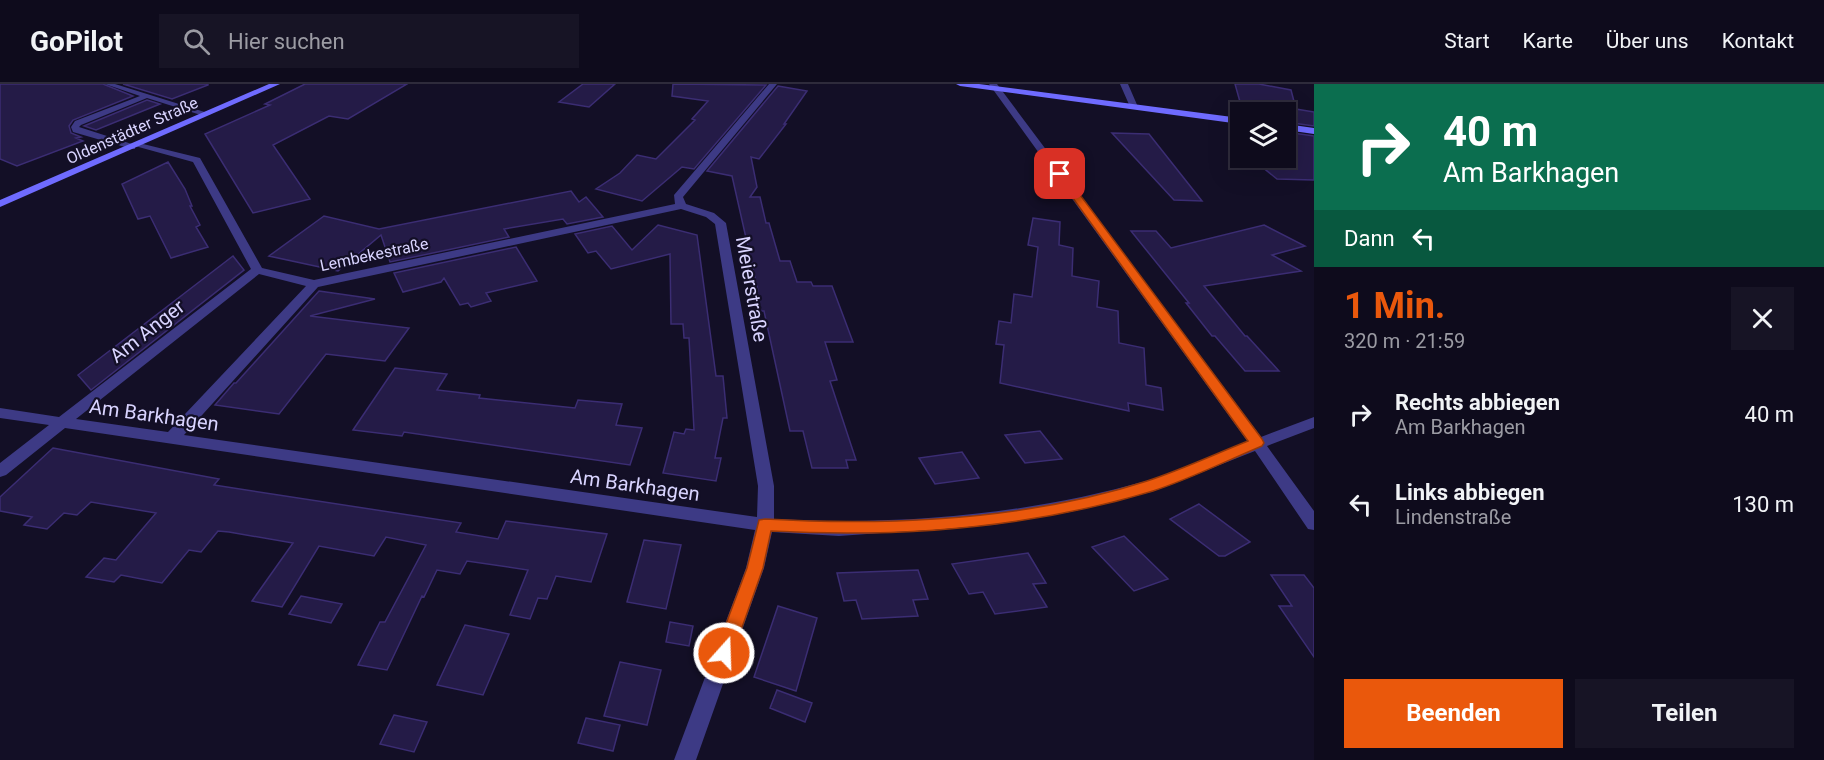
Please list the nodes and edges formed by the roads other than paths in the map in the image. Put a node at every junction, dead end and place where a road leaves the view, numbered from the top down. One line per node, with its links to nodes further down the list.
1 (108, 84): 7 (lane)
2 (276, 84): 9 (street, Oldenstädter Straße)
3 (773, 84): 15 (street)
4 (960, 84): 6 (street)
5 (1124, 84): 8 (street)
6 (995, 86): 8 (street); 22 (street)
7 (146, 96): 9 (lane); 13 (lane)
8 (1134, 107): 10 (street)
9 (207, 114): 13 (street, Oldenstädter Straße)
10 (1230, 120)
11 (1296, 128): 12 (street)
12 (1314, 131)
13 (135, 145): 14 (street, Oldenstädter Straße); 16 (street)
14 (0, 204)
15 (681, 206): 17 (street, Lembekestraße); 25 (street, Meierstraße)
16 (257, 270): 17 (street, Lembekestraße); 20 (street, Am Anger)
17 (314, 284): 21 (street)
18 (0, 413): 20 (street, Am Barkhagen)
19 (1314, 422): 22 (street, Am Barkhagen)
20 (61, 423): 21 (street, Am Barkhagen); 23 (street, Am Anger)
21 (171, 439): 25 (street, Am Barkhagen)
22 (1257, 443): 24 (street); 25 (street, Am Barkhagen)
23 (0, 471)
24 (1314, 524)
25 (765, 525): 26 (street)
26 (685, 760)

